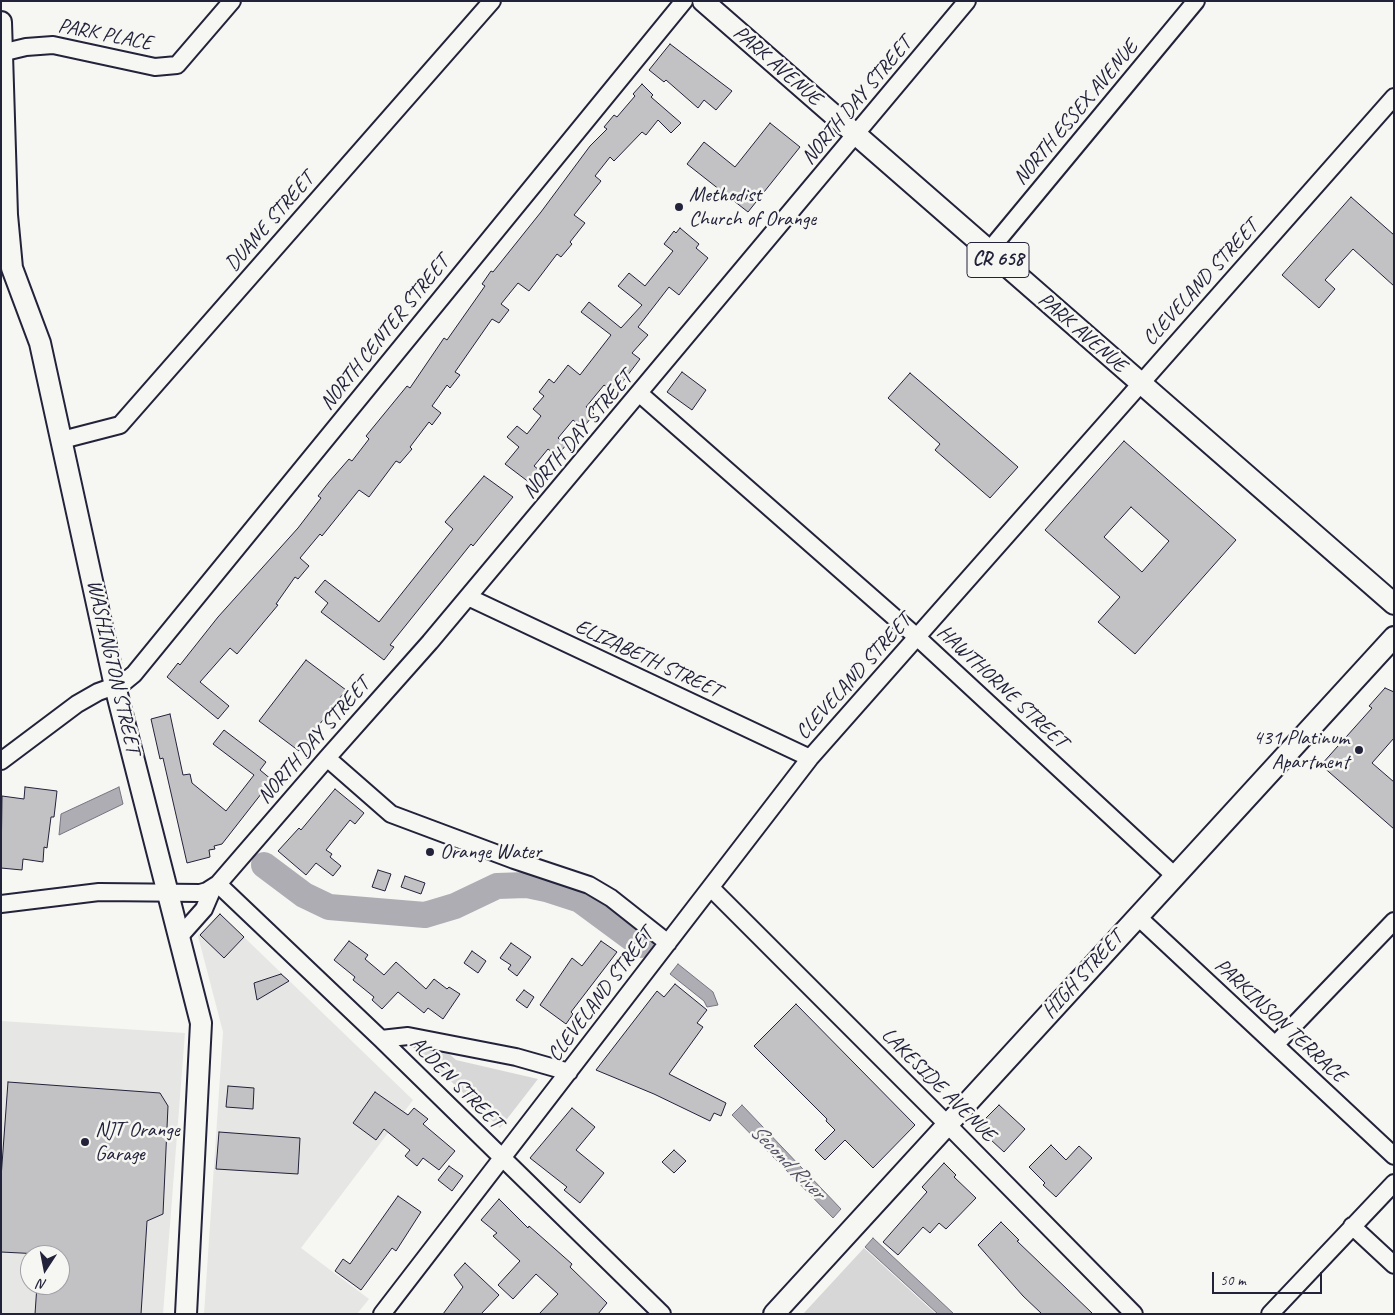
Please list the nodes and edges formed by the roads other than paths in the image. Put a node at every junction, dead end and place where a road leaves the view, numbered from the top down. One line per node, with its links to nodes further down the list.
1 (232, 1): 8 (street, PARK PLACE)
2 (492, 1): 14 (street, DUANE STREET)
3 (684, 1): 19 (street, NORTH CENTER STREET)
4 (703, 1): 10 (main road, PARK AVENUE / CR 658)
5 (967, 1): 10 (street, NORTH DAY STREET)
6 (1196, 1): 11 (street, NORTH ESSEX AVENUE)
7 (1, 22): 8 (main road, WASHINGTON STREET)
8 (1, 54): 14 (main road, WASHINGTON STREET)
9 (1394, 97): 12 (street, CLEVELAND STREET)
10 (855, 136): 11 (main road, PARK AVENUE / CR 658); 13 (street, NORTH DAY STREET)
11 (988, 252): 12 (main road, PARK AVENUE / CR 658)
12 (1140, 383): 16 (main road, PARK AVENUE / CR 658); 18 (street, CLEVELAND STREET)
13 (640, 394): 15 (street, NORTH DAY STREET); 18 (street, HAWTHORNE STREET)
14 (62, 440): 19 (main road, WASHINGTON STREET)
15 (468, 598): 20 (street, NORTH DAY STREET); 21 (street, ELIZABETH STREET)
16 (1394, 604)
17 (1394, 637): 23 (main road, HIGH STREET)
18 (918, 638): 21 (street, CLEVELAND STREET); 23 (street, HAWTHORNE STREET)
19 (115, 686): 22 (street, NORTH CENTER STREET); 26 (main road, WASHINGTON STREET)
20 (327, 758): 24 (street, NORTH DAY STREET); 31 (street)
21 (810, 758): 25 (street, CLEVELAND STREET)
22 (1, 761)
23 (1175, 876): 28 (main road, HIGH STREET)
24 (216, 886): 26 (street); 30 (street, NORTH DAY STREET); 32 (street, ALDEN STREET)
25 (712, 888): 31 (street, CLEVELAND STREET); 35 (street, LAKESIDE AVENUE)
26 (169, 892): 27 (street); 30 (main road, WASHINGTON STREET)
27 (1, 904)
28 (1137, 916): 33 (street, PARKINSON TERRACE); 35 (main road, HIGH STREET)
29 (1394, 921): 33 (street)
30 (180, 936): 41 (main road, WASHINGTON STREET)
31 (668, 943): 34 (street, CLEVELAND STREET)
32 (381, 1039): 34 (street); 37 (street, ALDEN STREET)
33 (1275, 1045): 36 (street, PARKINSON TERRACE)
34 (569, 1072): 37 (street, CLEVELAND STREET)
35 (947, 1124): 44 (main road, HIGH STREET); 45 (street, LAKESIDE AVENUE)
36 (1394, 1156)
37 (503, 1159): 42 (street, CLEVELAND STREET); 43 (street, ALDEN STREET)
38 (1394, 1183): 39 (street)
39 (1352, 1226): 40 (street); 46 (street)
40 (1394, 1265)
41 (186, 1314)
42 (382, 1314)
43 (662, 1314)
44 (774, 1314)
45 (1134, 1314)
46 (1270, 1314)

